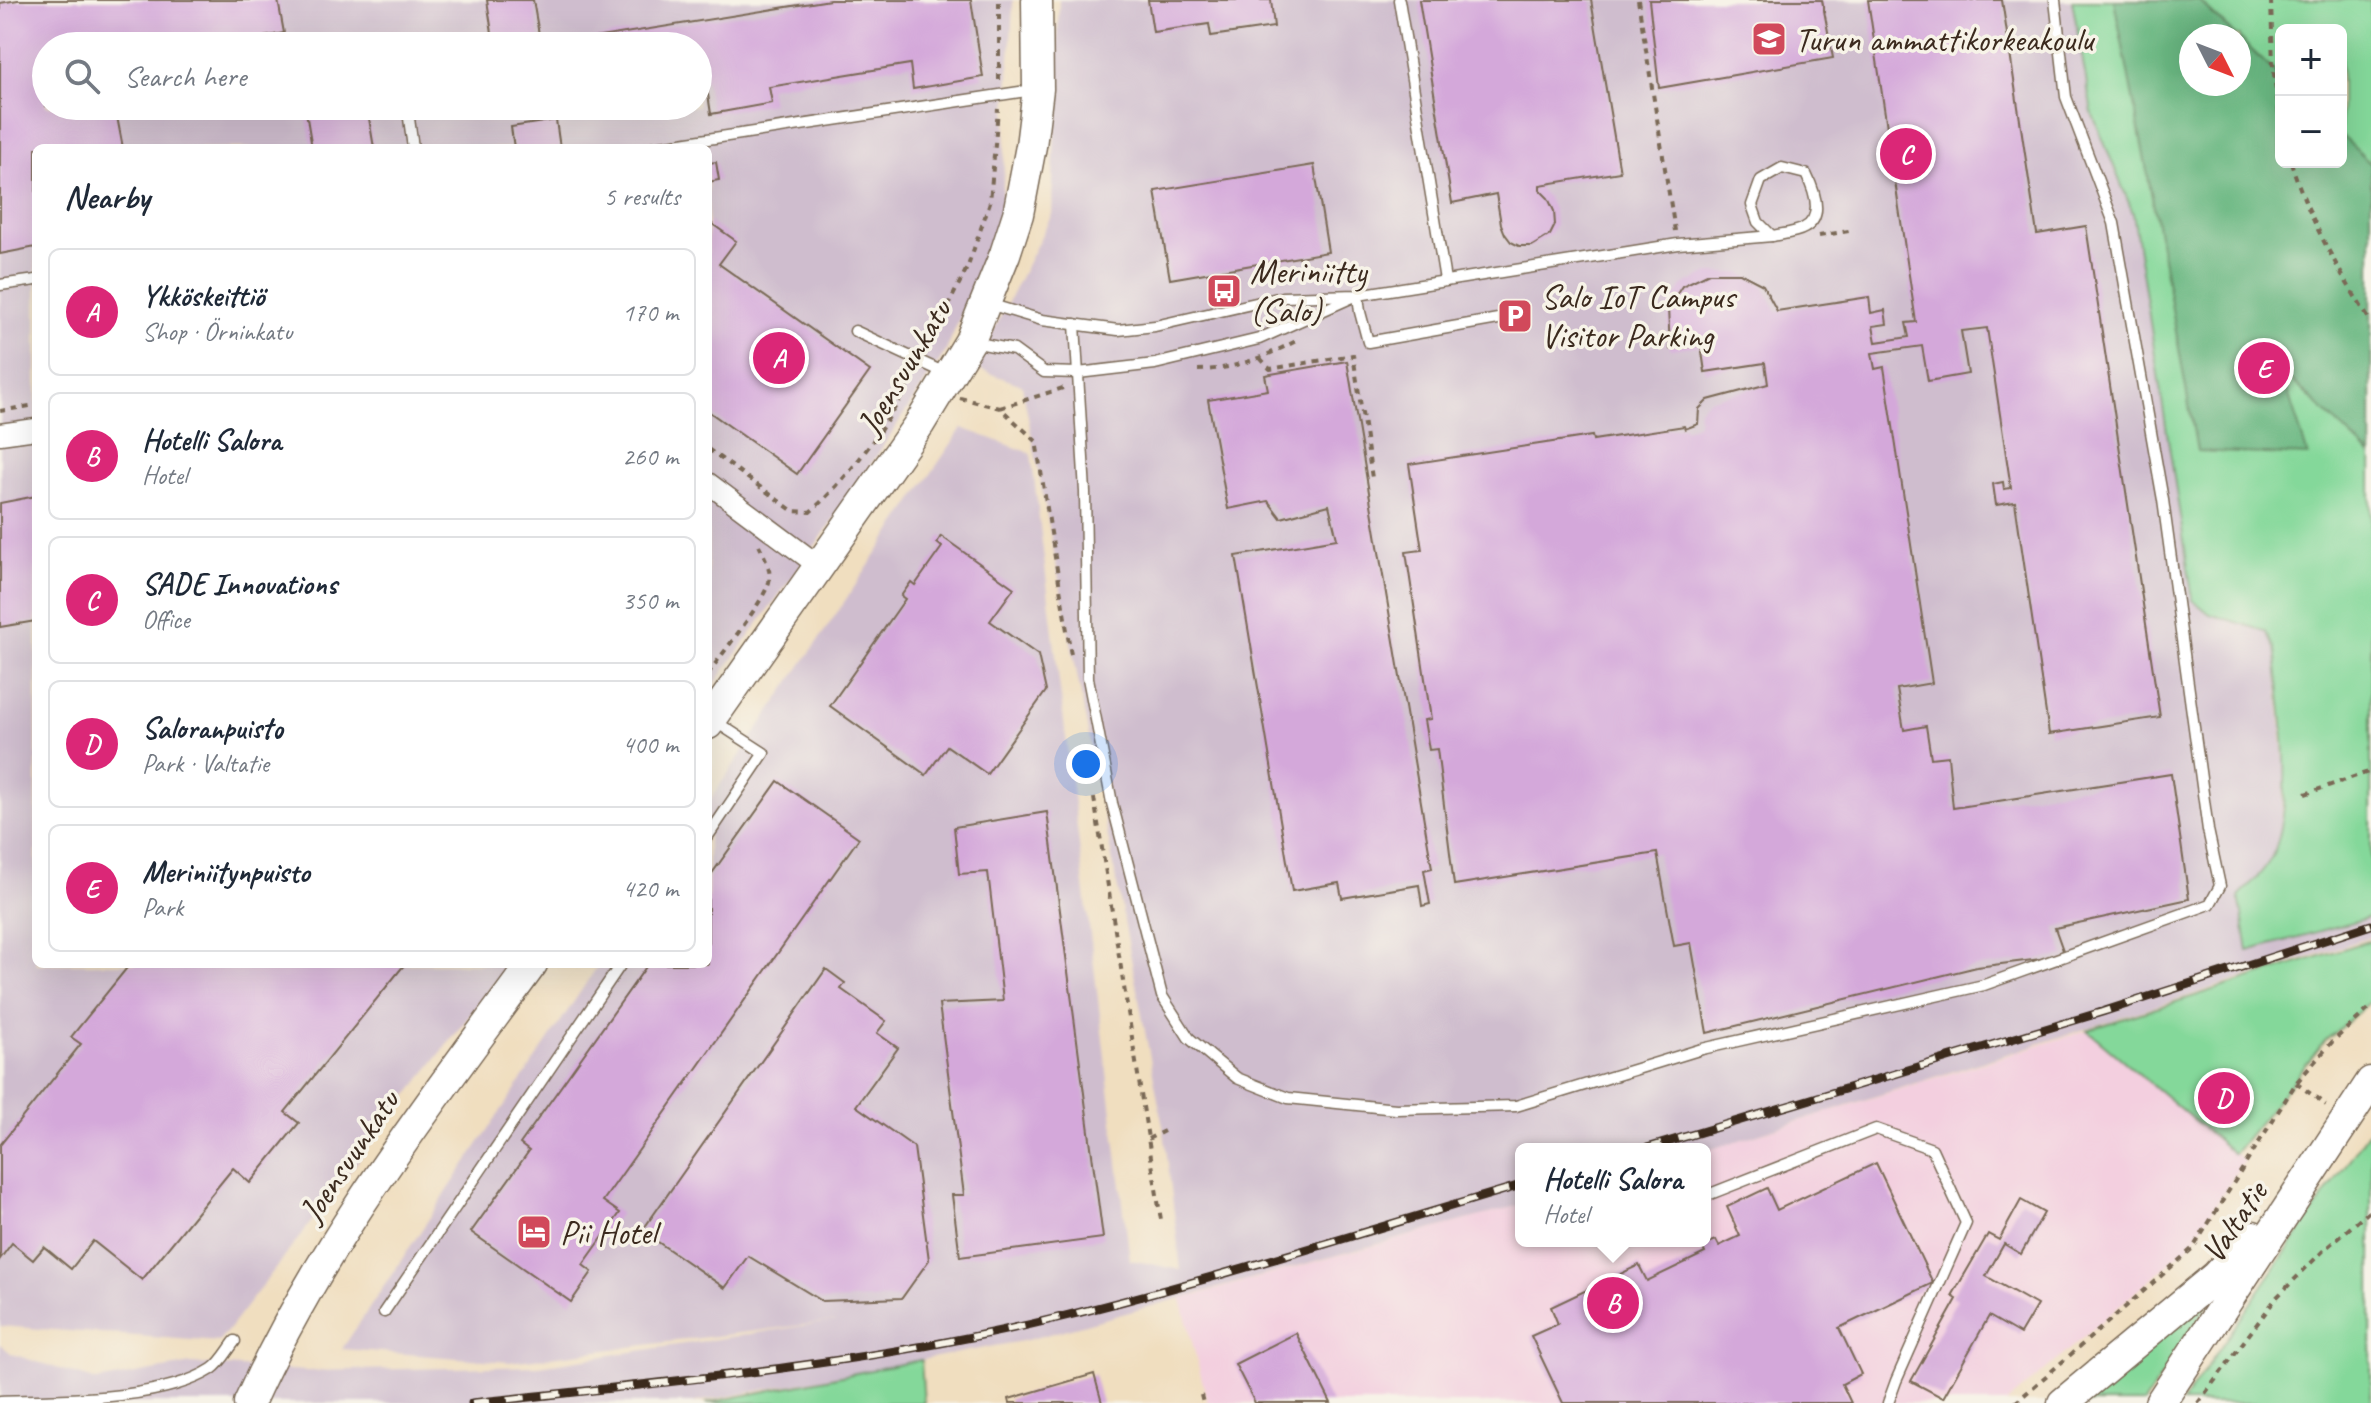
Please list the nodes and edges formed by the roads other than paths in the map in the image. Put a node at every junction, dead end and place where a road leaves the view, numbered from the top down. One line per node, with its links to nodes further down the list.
1 (1037, 0): 4 (street, Joensuunkatu)
2 (1399, 0): 9 (lane)
3 (2055, 0): 18 (lane)
4 (1038, 89): 7 (lane); 13 (street, Joensuunkatu)
5 (409, 120): 6 (lane)
6 (412, 144)
7 (674, 144)
8 (1772, 236): 8 (lane); 9 (lane)
9 (1445, 280): 12 (lane)
10 (32, 281): 11 (lane)
11 (0, 285)
12 (1358, 295): 14 (lane); 15 (lane); 18 (lane)
13 (986, 303): 15 (lane); 17 (street, Joensuunkatu)
14 (1515, 316)
15 (1075, 324): 18 (lane)
16 (855, 331): 19 (lane)
17 (970, 341): 18 (lane); 19 (street, Joensuunkatu)
18 (1078, 373)
19 (945, 384): 23 (street, Joensuunkatu)
20 (32, 430): 21 (street)
21 (0, 434)
22 (712, 486): 23 (street)
23 (819, 566): 24 (street, Joensuunkatu)
24 (712, 719)
25 (712, 723): 26 (lane)
26 (712, 830)
27 (529, 968): 35 (street, Joensuunkatu)
28 (618, 968): 32 (lane)
29 (2371, 1082): 30 (street, Valtatie)
30 (2314, 1170): 37 (street); 38 (street, Valtatie)
31 (1711, 1194): 36 (lane)
32 (384, 1312)
33 (235, 1341): 34 (lane)
34 (0, 1401)
35 (249, 1403)
36 (1888, 1403)
37 (2063, 1403)
38 (2160, 1403)

